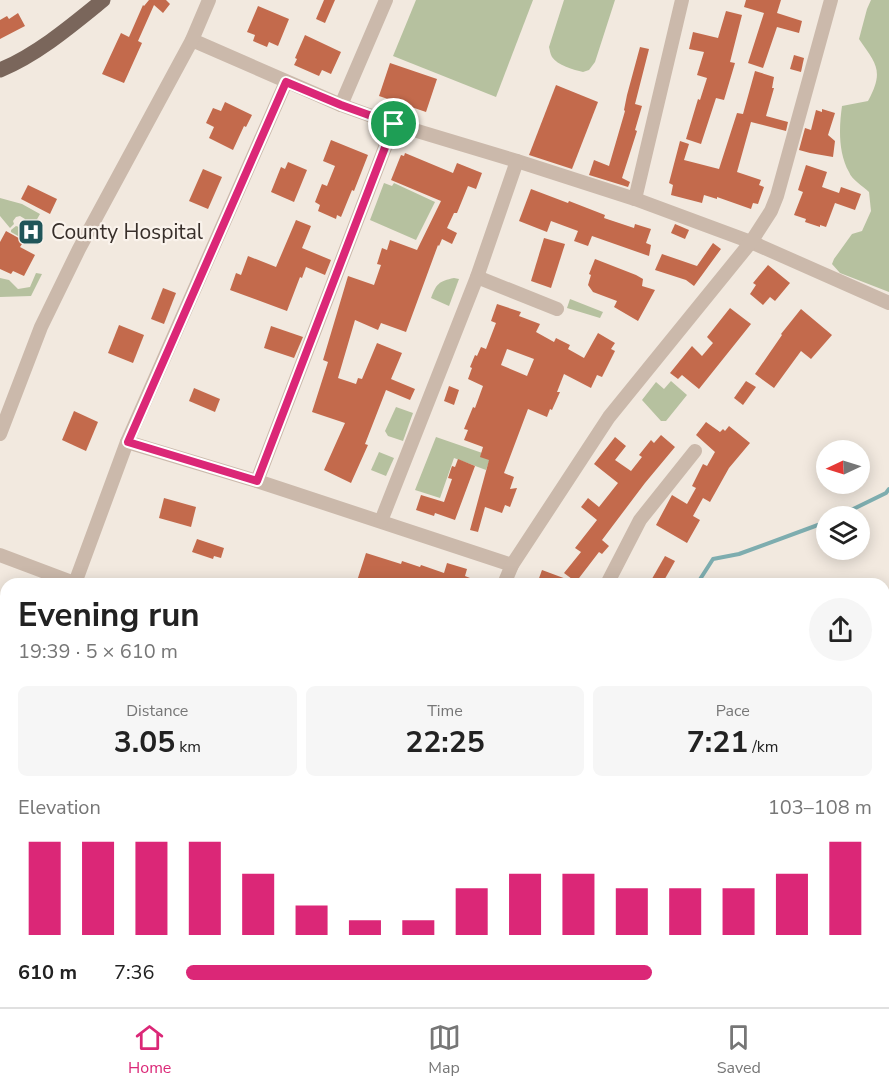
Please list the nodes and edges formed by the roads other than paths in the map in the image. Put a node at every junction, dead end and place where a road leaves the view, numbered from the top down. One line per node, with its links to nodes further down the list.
1 (103, 0): 7 (main road)
2 (209, 0): 6 (street)
3 (386, 0): 9 (street)
4 (682, 0): 12 (street)
5 (831, 0): 13 (street)
6 (192, 40): 8 (street); 17 (street)
7 (0, 70)
8 (286, 82): 9 (street); 18 (street)
9 (341, 105): 10 (street)
10 (394, 124): 11 (street); 20 (street)
11 (517, 161): 12 (street); 14 (street)
12 (635, 199): 13 (street)
13 (751, 242): 15 (street); 23 (street)
14 (477, 277): 16 (street); 21 (street)
15 (889, 303)
16 (557, 309)
17 (0, 434)
18 (128, 442): 20 (street); 25 (street)
19 (695, 451): 27 (street)
20 (257, 481): 21 (street)
21 (381, 521): 23 (street)
22 (0, 555): 24 (street)
23 (512, 565): 26 (street)
24 (62, 578)
25 (78, 578)
26 (510, 578)
27 (610, 578)

